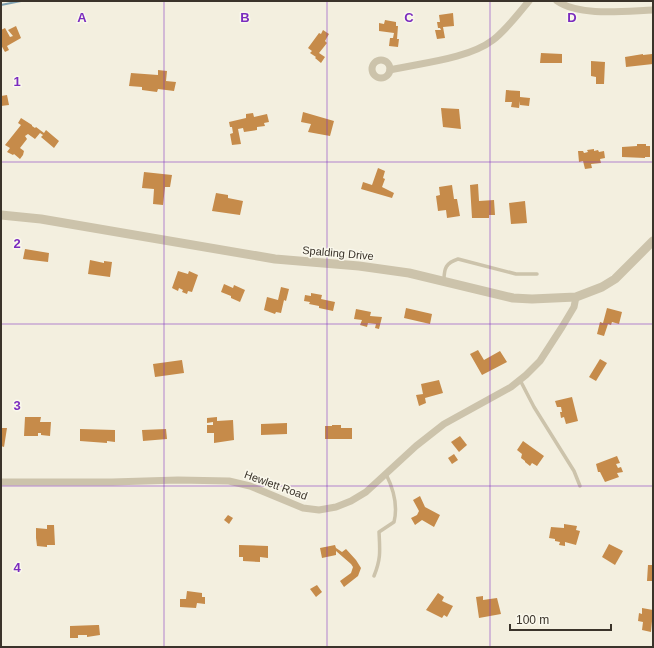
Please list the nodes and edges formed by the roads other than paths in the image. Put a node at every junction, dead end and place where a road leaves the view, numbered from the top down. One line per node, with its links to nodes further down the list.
1 (529, 1): 4 (street)
2 (557, 1): 3 (street)
3 (653, 10)
4 (390, 70)
5 (1, 215): 8 (street, Spalding Drive)
6 (653, 242): 9 (street, Spalding Drive)
7 (537, 274): 8 (lane)
8 (443, 282): 9 (street, Spalding Drive)
9 (576, 297): 10 (street, Hewlett Road)
10 (520, 380): 11 (street, Hewlett Road); 13 (lane)
11 (386, 474): 12 (street, Hewlett Road); 14 (lane)
12 (1, 482)
13 (580, 486)
14 (374, 576)

